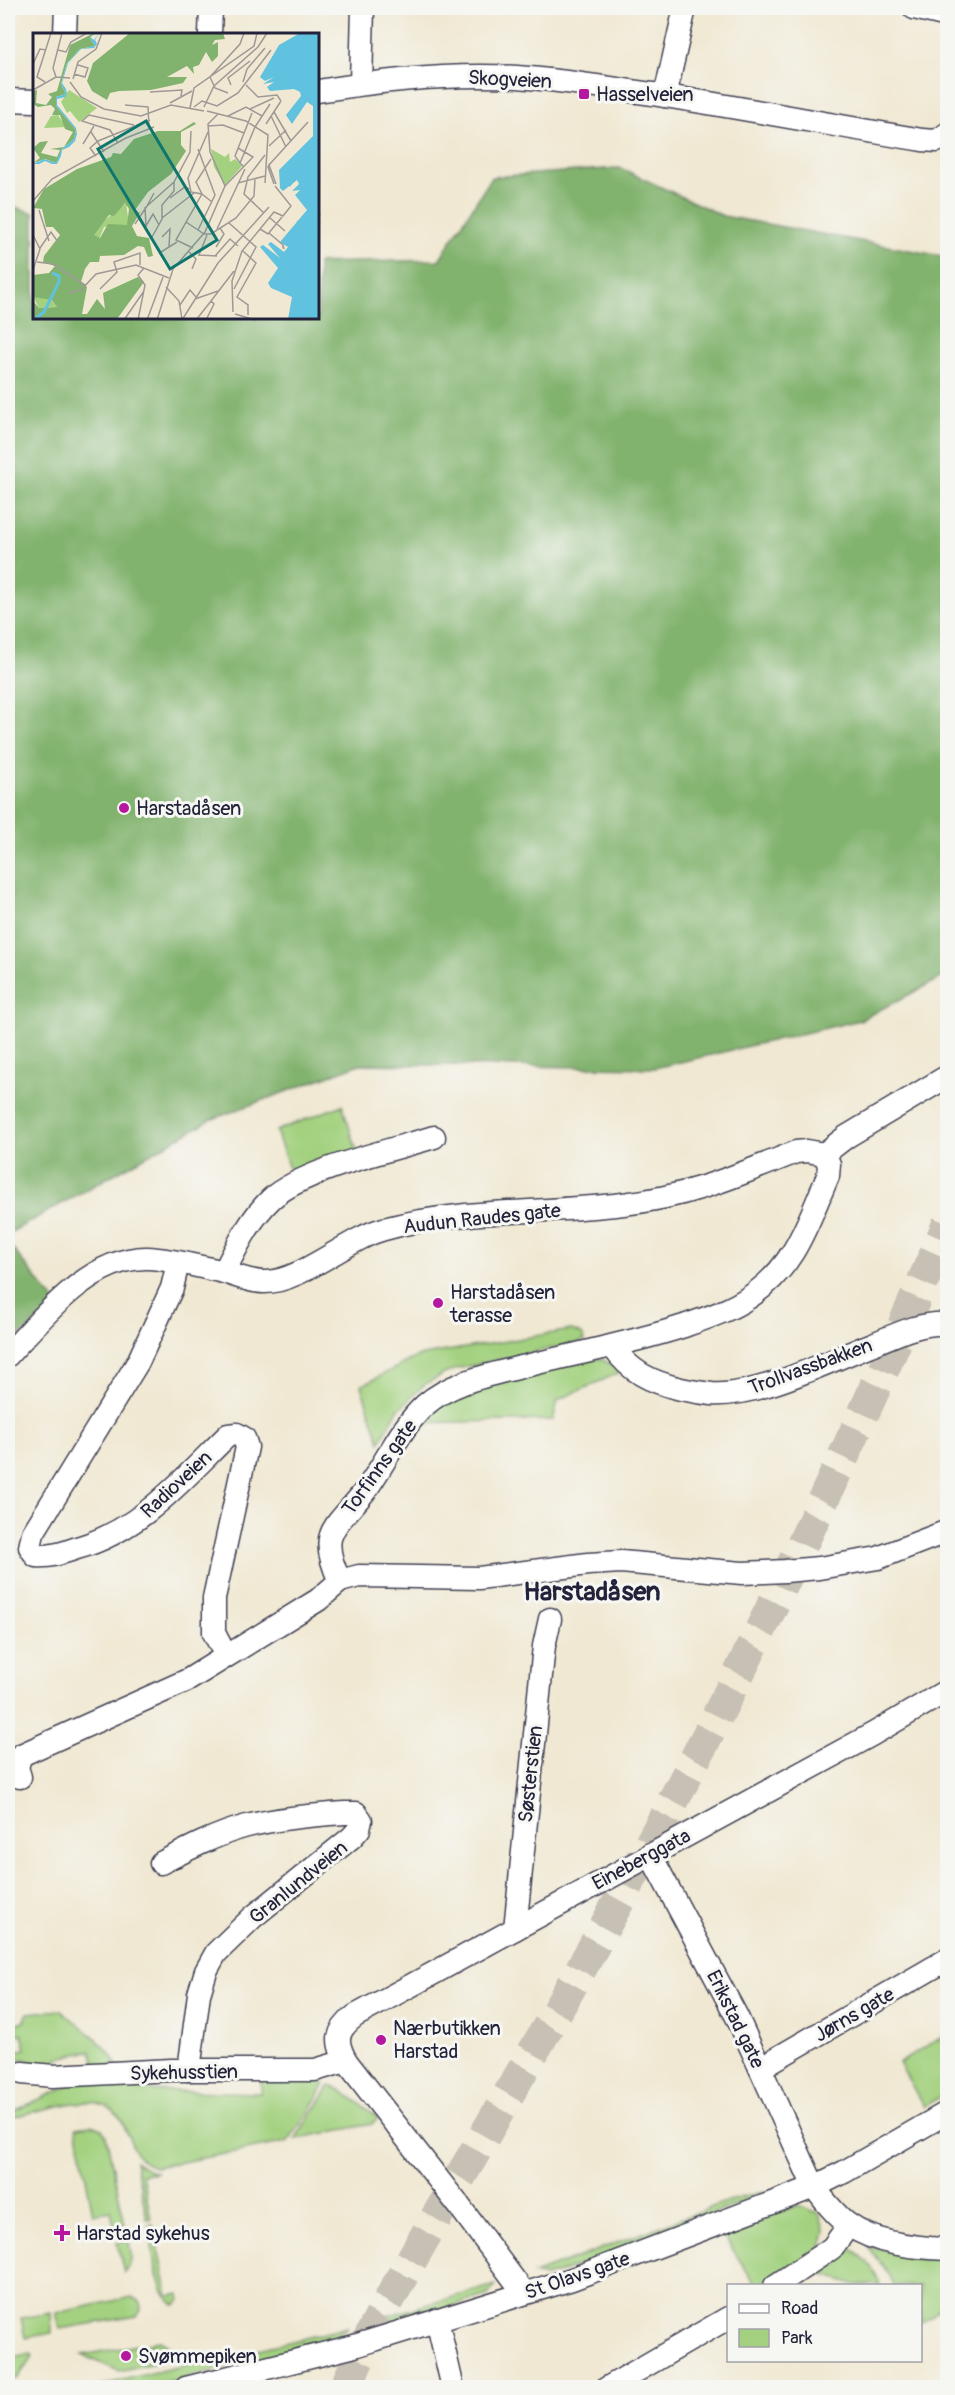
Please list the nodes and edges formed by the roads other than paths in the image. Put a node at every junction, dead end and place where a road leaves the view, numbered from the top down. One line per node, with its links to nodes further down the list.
1 (66, 8): 7 (street)
2 (211, 8): 8 (street)
3 (363, 8): 9 (street)
4 (685, 8): 11 (street)
5 (914, 8): 6 (street)
6 (948, 16)
7 (65, 33)
8 (210, 33)
9 (361, 84): 10 (street, Skogveien); 11 (street, Skogveien)
10 (320, 91)
11 (665, 96): 14 (street, Skogveien)
12 (8, 100): 13 (street)
13 (33, 100)
14 (948, 133)
15 (948, 1077): 17 (street)
16 (434, 1137): 19 (street)
17 (824, 1154): 19 (street, Audun Raudes gate); 21 (street, Torfinns gate)
18 (178, 1263): 19 (street); 22 (street); 26 (street, Radioveien)
19 (224, 1272)
20 (948, 1324): 21 (street, Trollvassbakken)
21 (613, 1347): 24 (street, Torfinns gate)
22 (8, 1355)
23 (948, 1532): 24 (street)
24 (340, 1581): 26 (street)
25 (550, 1619): 31 (street, Søsterstien)
26 (226, 1656): 28 (street)
27 (948, 1690): 29 (street, Eineberggata)
28 (20, 1777)
29 (650, 1854): 31 (street, Eineberggata); 34 (street, Erikstad gate)
30 (161, 1863): 35 (street, Granlundveien)
31 (515, 1929): 33 (street, Eineberggata)
32 (948, 1959): 34 (street, Jørns gate)
33 (346, 2061): 35 (street, Sykehusstien); 42 (street)
34 (760, 2068): 38 (street, Erikstad gate)
35 (189, 2070): 36 (street, Sykehusstien)
36 (22, 2073)
37 (948, 2112): 38 (street, St Olavs gate)
38 (814, 2187): 39 (street, Erikstad gate); 42 (street, St Olavs gate)
39 (849, 2225): 40 (street); 41 (street)
40 (948, 2249)
41 (778, 2284)
42 (524, 2293): 44 (street, St Olavs gate)
43 (727, 2319): 47 (street)
44 (436, 2320): 45 (street, St Olavs gate); 46 (street)
45 (186, 2388)
46 (453, 2388)
47 (607, 2388)

